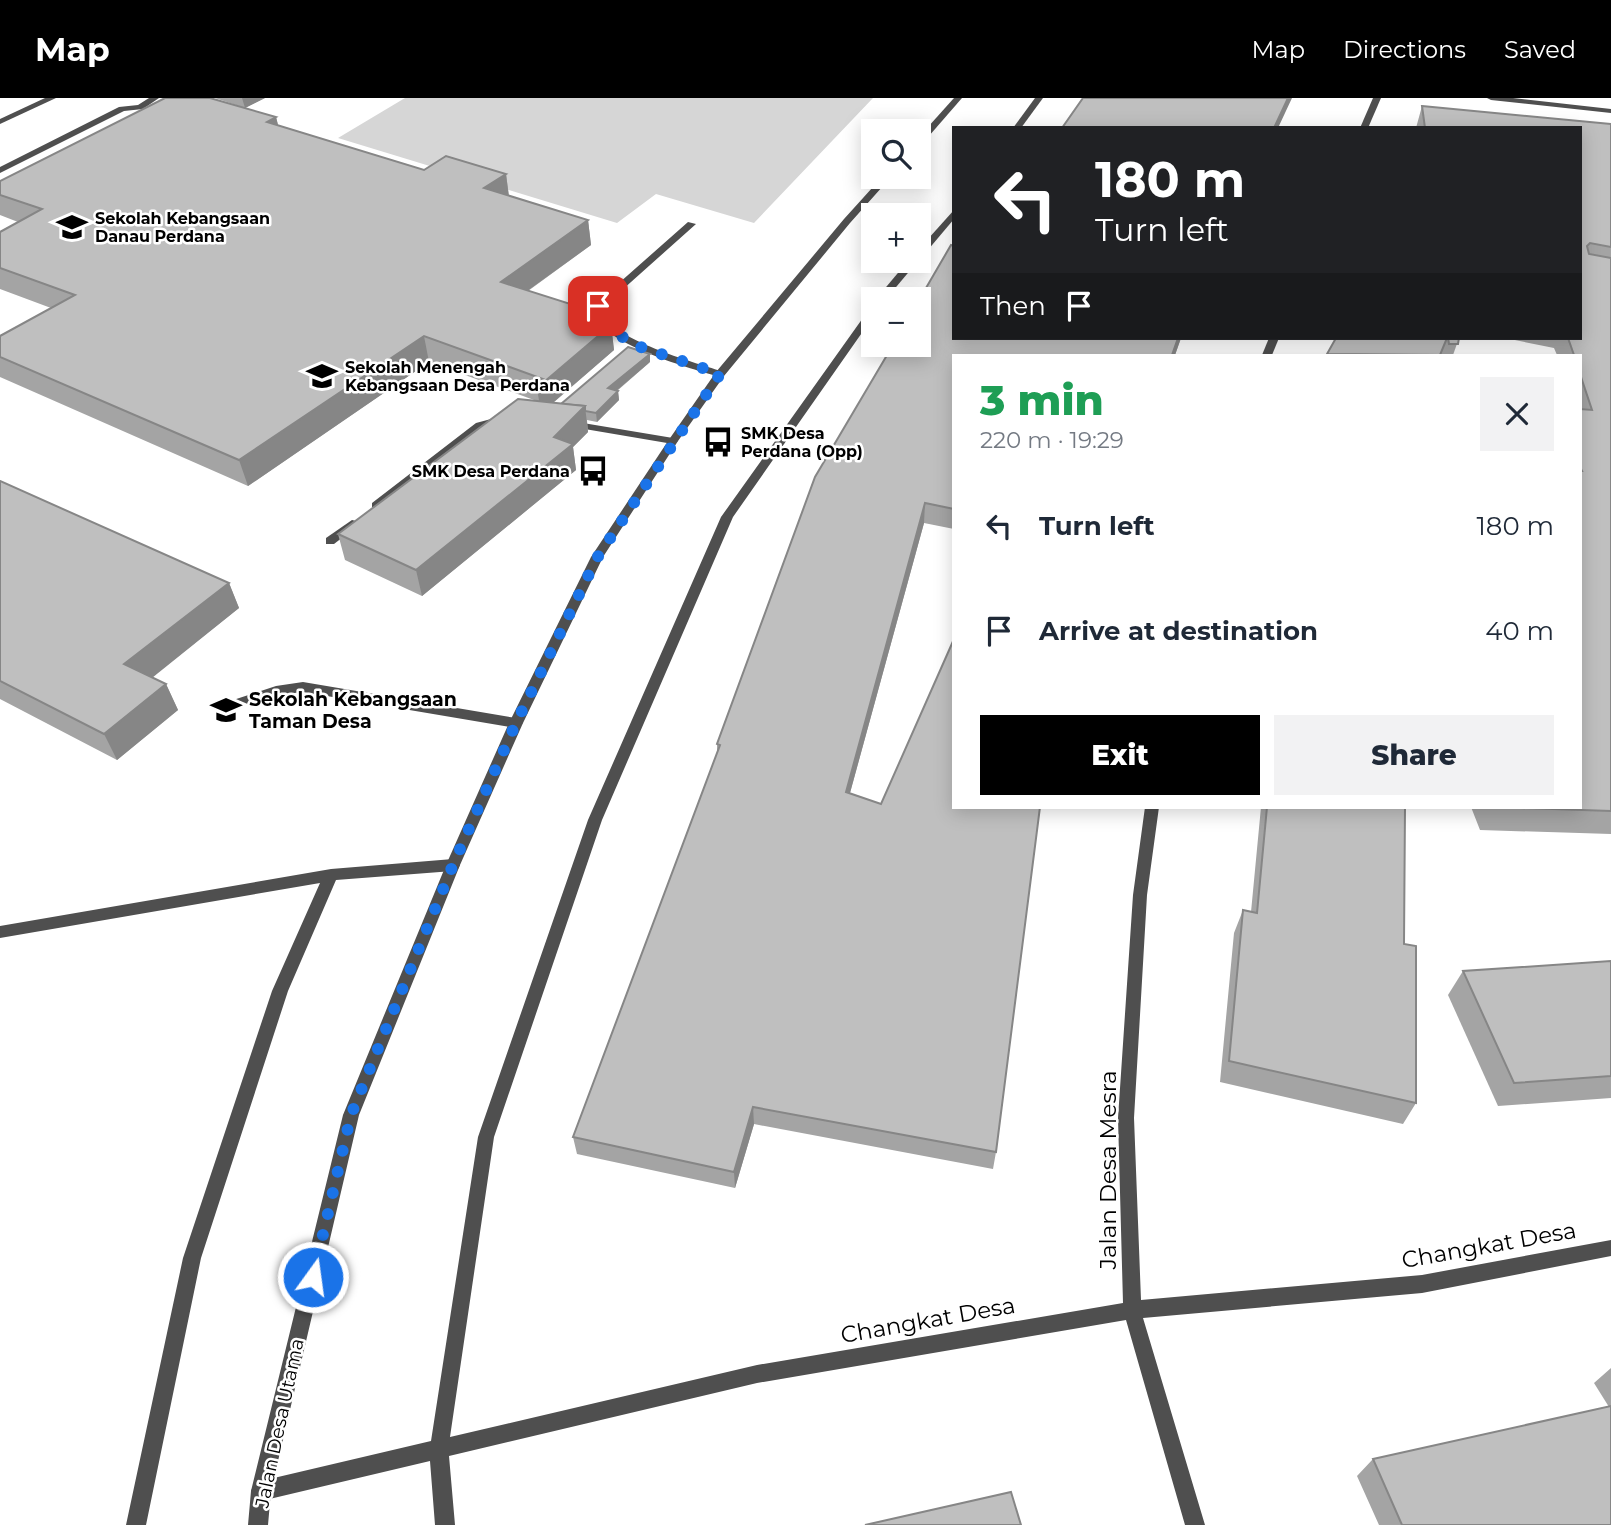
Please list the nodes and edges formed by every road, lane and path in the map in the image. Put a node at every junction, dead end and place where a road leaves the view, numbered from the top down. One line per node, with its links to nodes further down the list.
1 (52, 98): 8 (street)
2 (155, 98): 12 (street)
3 (958, 98): 11 (street)
4 (1039, 98): 9 (street)
5 (1377, 98): 10 (street)
6 (1491, 98): 7 (street)
7 (1611, 111)
8 (0, 122)
9 (1018, 126)
10 (1365, 126)
11 (931, 128)
12 (0, 170)
13 (876, 189): 22 (street, Jalan Desa Utama)
14 (952, 215): 16 (street)
15 (691, 224): 20 (street)
16 (931, 241)
17 (903, 273): 18 (street)
18 (891, 287)
19 (861, 327): 35 (street)
20 (632, 344): 21 (street); 22 (street)
21 (622, 352)
22 (720, 374): 25 (street, Jalan Desa Utama)
23 (523, 419): 26 (street)
24 (557, 422): 25 (street)
25 (673, 441): 28 (street, Jalan Desa Utama)
26 (330, 541)
27 (220, 709): 28 (street)
28 (516, 723): 30 (street, Jalan Desa Utama)
29 (1152, 809): 34 (street, Jalan Desa Mesra)
30 (453, 865): 31 (street); 36 (street, Jalan Desa Utama)
31 (331, 875): 32 (street); 37 (street)
32 (0, 932)
33 (1611, 1248): 34 (street, Changkat Desa)
34 (1132, 1310): 35 (street, Changkat Desa); 40 (street, Jalan Desa Mesra)
35 (439, 1448): 36 (street, Changkat Desa); 39 (street)
36 (261, 1491): 38 (street, Jalan Desa Utama)
37 (136, 1525)
38 (258, 1525)
39 (444, 1525)
40 (1195, 1525)

